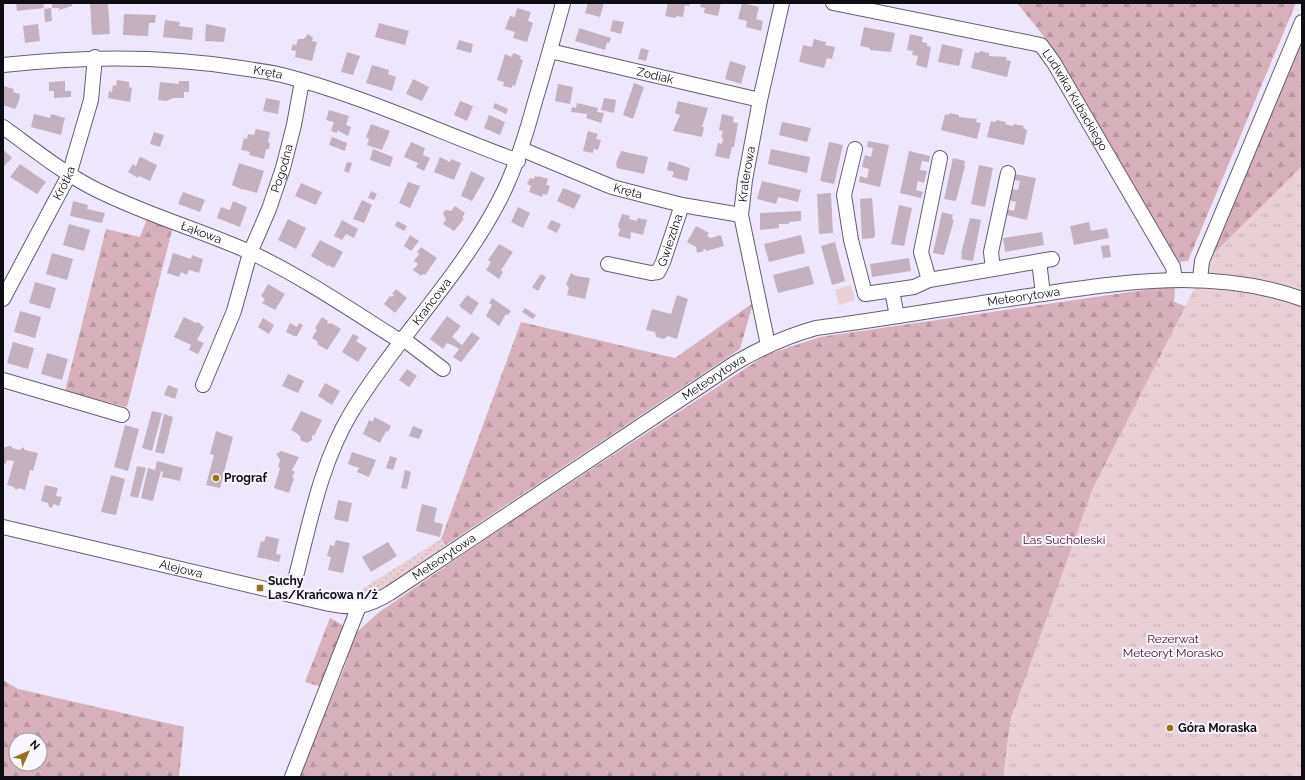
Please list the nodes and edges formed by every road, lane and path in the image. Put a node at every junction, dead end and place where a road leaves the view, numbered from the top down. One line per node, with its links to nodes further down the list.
1 (563, 3): 5 (street, Krańcowa)
2 (782, 3): 9 (street, Kraterowa)
3 (833, 3): 21 (street, Ludwika Kubackiego)
4 (1302, 22): 22 (street)
5 (550, 51): 9 (street, Zodiak); 12 (street, Krańcowa)
6 (95, 57): 7 (street, Kręta); 8 (street, Kręta); 15 (street, Krótka)
7 (3, 65)
8 (302, 81): 12 (street, Kręta); 18 (street, Pogodna)
9 (760, 100): 17 (street, Kraterowa)
10 (3, 127): 15 (street, Łąkowa)
11 (855, 149): 24 (street)
12 (520, 155): 16 (street, Kręta); 29 (street, Krańcowa)
13 (940, 158): 23 (street)
14 (1008, 174): 20 (street)
15 (69, 175): 18 (street, Łąkowa); 26 (street, Krótka)
16 (682, 205): 17 (street, Kręta); 19 (street, Gwiezdna)
17 (741, 215): 30 (street, Kraterowa)
18 (250, 253): 29 (street, Łąkowa); 33 (street, Pogodna)
19 (608, 264)
20 (993, 269): 23 (street); 25 (street)
21 (1176, 279): 22 (street, Meteorytowa); 25 (street, Meteorytowa)
22 (1200, 279): 27 (street, Meteorytowa)
23 (929, 280): 24 (street)
24 (892, 292): 28 (street)
25 (1044, 293): 28 (street, Meteorytowa)
26 (3, 299)
27 (1302, 299)
28 (897, 316): 30 (street, Meteorytowa)
29 (401, 340): 31 (street, Łąkowa); 36 (street, Krańcowa)
30 (768, 346): 37 (street, Meteorytowa)
31 (443, 369)
32 (3, 380): 34 (street)
33 (203, 385)
34 (122, 415)
35 (3, 527): 36 (street, Alejowa)
36 (291, 595): 37 (street, Alejowa)
37 (359, 606): 38 (street)
38 (292, 777)

